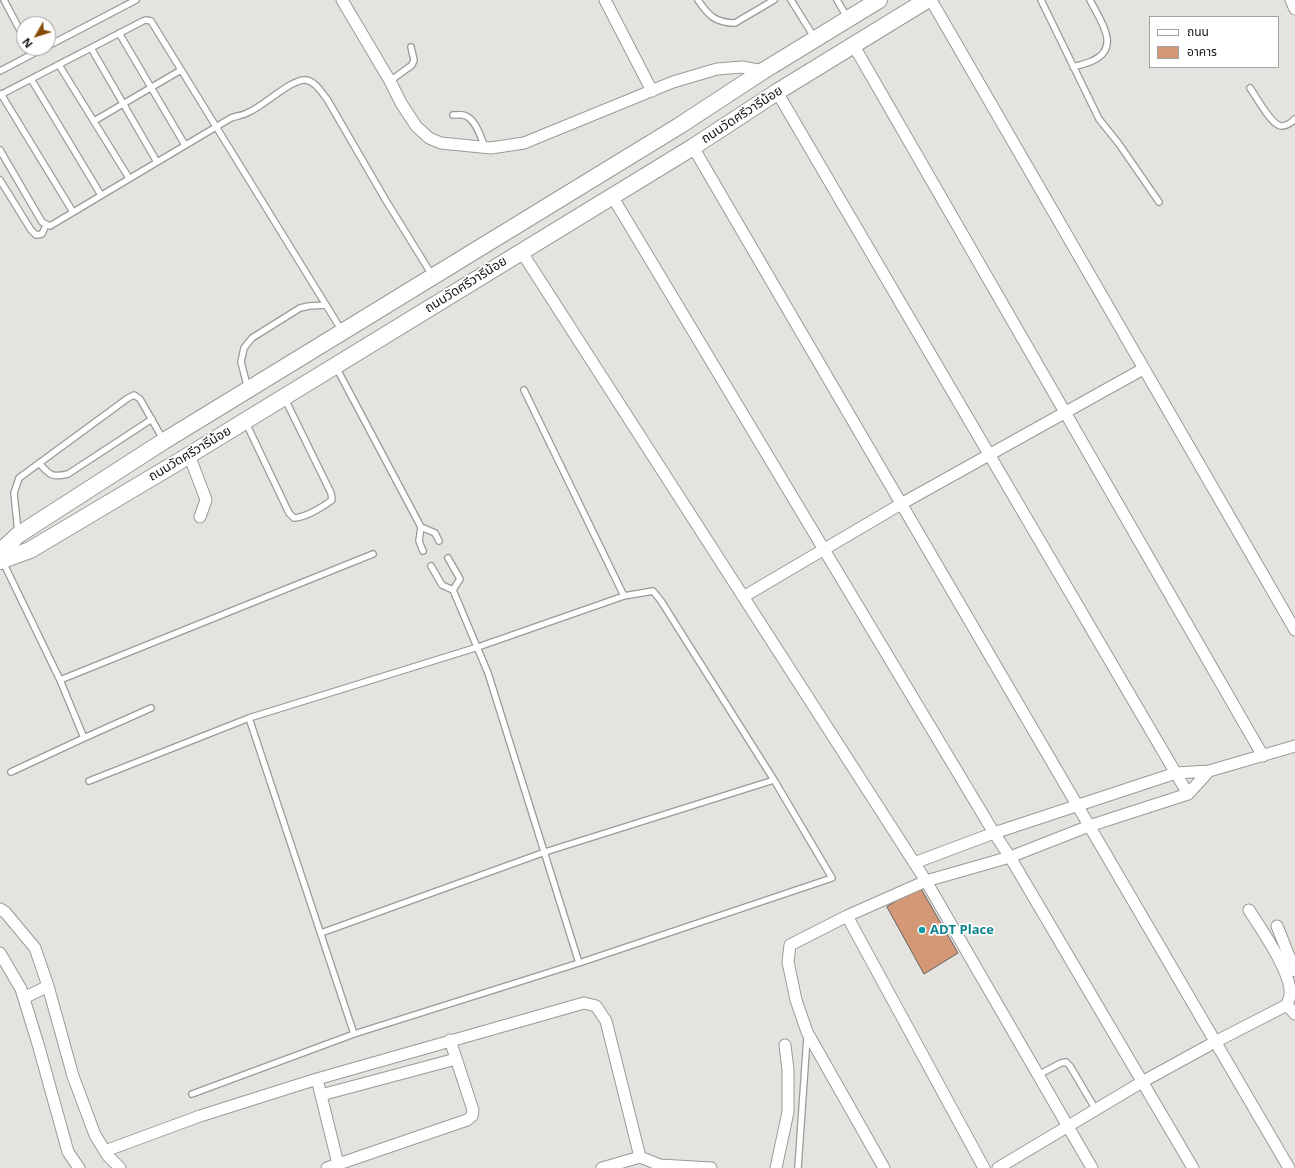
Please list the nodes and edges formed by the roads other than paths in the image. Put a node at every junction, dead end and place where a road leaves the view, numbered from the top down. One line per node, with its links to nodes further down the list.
1 (4, 0): 17 (lane)
2 (136, 0): 20 (lane)
3 (342, 0): 31 (street)
4 (605, 0): 34 (street)
5 (698, 0): 6 (lane)
6 (774, 0)
7 (791, 0): 19 (lane)
8 (837, 0): 16 (lane)
9 (879, 0): 16 (main road, ถนนวัดศรีวารีน้อย)
10 (927, 0): 21 (main road, ถนนวัดศรีวารีน้อย)
11 (931, 0): 59 (street)
12 (1041, 0): 26 (lane)
13 (1090, 0): 26 (lane)
14 (1290, 0): 15 (street)
15 (1295, 9)
16 (848, 19): 19 (main road, ถนนวัดศรีวารีน้อย)
17 (16, 23)
18 (119, 33): 23 (lane); 27 (lane); 32 (lane)
19 (816, 39): 29 (main road, ถนนวัดศรีวารีน้อย)
20 (56, 42)
21 (854, 46): 35 (main road, ถนนวัดศรีวารีน้อย); 63 (street)
22 (411, 47): 31 (lane)
23 (91, 48): 25 (lane); 37 (lane)
24 (29, 56): 28 (lane)
25 (59, 65): 30 (lane); 40 (lane)
26 (1073, 67): 51 (lane)
27 (181, 70): 32 (lane); 41 (lane)
28 (0, 71)
29 (763, 71): 34 (street); 55 (main road, ถนนวัดศรีวารีน้อย)
30 (31, 79): 36 (lane); 49 (lane)
31 (390, 81): 43 (street)
32 (151, 88): 37 (lane); 42 (lane)
33 (1250, 88): 39 (lane)
34 (652, 91): 43 (street)
35 (777, 92): 44 (main road, ถนนวัดศรีวารีน้อย); 67 (street)
36 (1, 95): 52 (lane)
37 (124, 104): 40 (lane); 46 (lane)
38 (453, 115): 43 (lane)
39 (1295, 119)
40 (94, 121): 47 (lane)
41 (216, 127): 42 (lane); 55 (lane); 56 (lane)
42 (185, 145): 46 (lane)
43 (485, 147)
44 (693, 147): 50 (main road, ถนนวัดศรีวารีน้อย); 70 (street)
45 (0, 150): 53 (lane)
46 (157, 162): 47 (lane)
47 (129, 178): 49 (lane)
48 (0, 180): 53 (lane)
49 (101, 195): 52 (lane)
50 (612, 196): 54 (main road, ถนนวัดศรีวารีน้อย); 76 (street)
51 (1159, 202)
52 (73, 212): 53 (lane)
53 (46, 225)
54 (521, 251): 58 (main road, ถนนวัดศรีวารีน้อย); 83 (street)
55 (432, 276): 57 (main road, ถนนวัดศรีวารีน้อย)
56 (326, 305): 57 (lane); 60 (lane)
57 (342, 331): 60 (main road, ถนนวัดศรีวารีน้อย)
58 (335, 366): 62 (main road, ถนนวัดศรีวารีน้อย); 72 (lane)
59 (1143, 369): 63 (street); 84 (street)
60 (248, 389): 66 (main road, ถนนวัดศรีวารีน้อย)
61 (524, 390): 82 (lane)
62 (284, 397): 65 (main road, ถนนวัดศรีวารีน้อย); 65 (lane)
63 (1064, 413): 67 (street); 91 (street)
64 (152, 419): 66 (lane); 69 (lane); 69 (lane)
65 (245, 421): 68 (main road, ถนนวัดศรีวารีน้อย)
66 (164, 441): 68 (main road); 73 (main road, ถนนวัดศรีวารีน้อย)
67 (990, 454): 70 (street); 94 (street)
68 (184, 458): 71 (street); 78 (main road, ถนนวัดศรีวารีน้อย)
69 (39, 463): 73 (lane)
70 (901, 504): 76 (street); 98 (street)
71 (200, 517)
72 (421, 527): 74 (lane); 75 (lane)
73 (18, 535): 78 (main road, ถนนวัดศรีวารีน้อย)
74 (439, 541)
75 (424, 550)
76 (824, 550): 83 (street); 100 (street)
77 (373, 554): 86 (lane)
78 (1, 557): 86 (lane)
79 (448, 558): 81 (lane)
80 (431, 566): 81 (lane)
81 (453, 590): 85 (lane)
82 (624, 596): 85 (lane); 95 (lane)
83 (743, 597): 103 (street)
84 (1294, 628)
85 (478, 647): 88 (lane); 101 (lane)
86 (60, 680): 89 (lane)
87 (151, 708): 89 (lane)
88 (248, 718): 96 (lane); 109 (lane)
89 (84, 738): 92 (lane)
90 (1295, 746): 91 (street)
91 (1263, 756): 93 (street)
92 (11, 772)
93 (1209, 772): 94 (street); 97 (street)
94 (1176, 773): 97 (street); 98 (street)
95 (774, 780): 101 (lane); 111 (lane)
96 (89, 781)
97 (1188, 794): 99 (street)
98 (1076, 805): 99 (street); 100 (street)
99 (1089, 826): 102 (street); 120 (street)
100 (994, 833): 102 (street); 103 (street)
101 (545, 852): 109 (lane); 111 (lane)
102 (1010, 857): 104 (street); 125 (street)
103 (914, 863): 104 (street)
104 (926, 881): 107 (street); 123 (street)
105 (0, 909): 113 (street)
106 (1249, 910): 114 (street)
107 (847, 916): 117 (street); 143 (street)
108 (1277, 926): 112 (street)
109 (321, 933): 118 (lane)
110 (0, 953): 115 (street)
111 (579, 963): 118 (lane)
112 (1295, 971)
113 (48, 986): 115 (street); 130 (street)
114 (1291, 996): 116 (street); 120 (street)
115 (24, 998): 134 (street)
116 (1295, 1014)
117 (807, 1032): 141 (lane); 142 (street)
118 (354, 1034): 126 (lane)
119 (450, 1040): 122 (street); 124 (street); 131 (street)
120 (1215, 1042): 125 (street); 147 (street)
121 (785, 1045): 140 (street)
122 (456, 1059): 127 (street); 132 (street)
123 (1038, 1075): 128 (lane); 129 (street)
124 (317, 1079): 127 (street); 130 (street)
125 (1142, 1082): 128 (street); 146 (street)
126 (192, 1094)
127 (321, 1095): 132 (street)
128 (1096, 1110): 129 (street)
129 (1068, 1126): 144 (street); 145 (street)
130 (105, 1151): 135 (street)
131 (640, 1157): 133 (street); 138 (street)
132 (338, 1166): 136 (street)
133 (616, 1166): 137 (street)
134 (79, 1168)
135 (120, 1168)
136 (327, 1168)
137 (602, 1168)
138 (697, 1168): 139 (street)
139 (711, 1168)
140 (776, 1168)
141 (798, 1168)
142 (884, 1168)
143 (984, 1168)
144 (998, 1168)
145 (1092, 1168)
146 (1193, 1168)
147 (1288, 1168)

